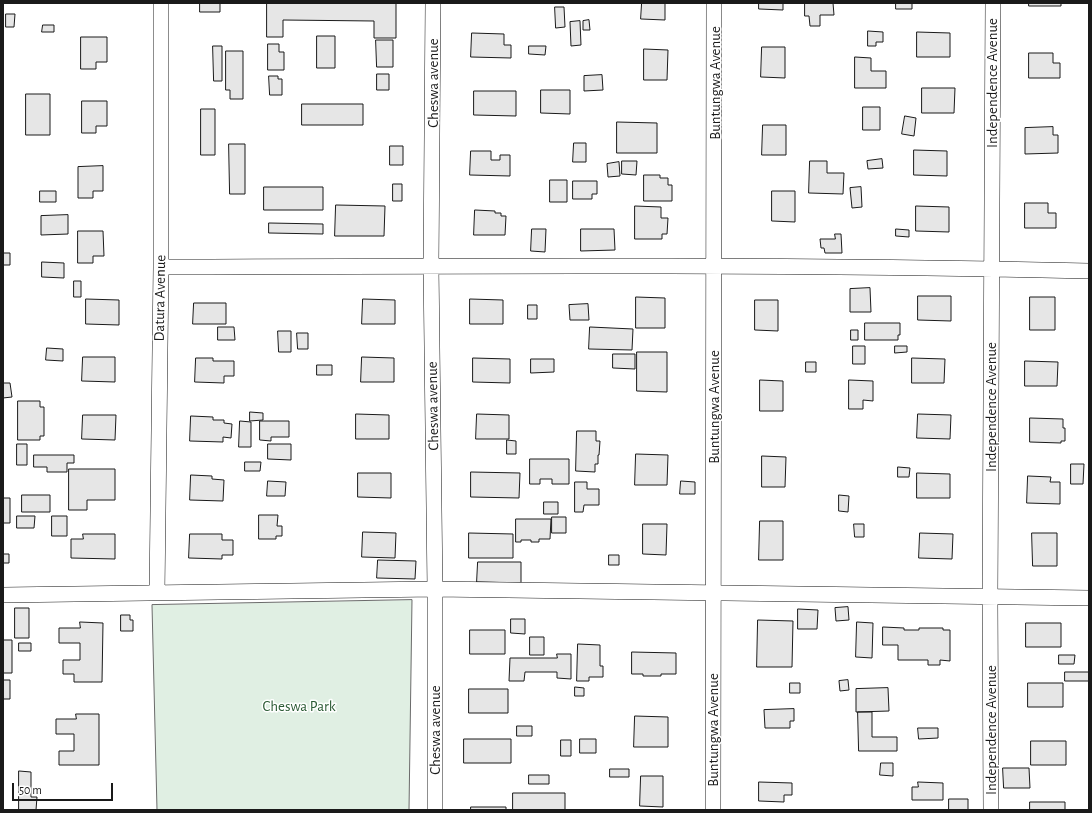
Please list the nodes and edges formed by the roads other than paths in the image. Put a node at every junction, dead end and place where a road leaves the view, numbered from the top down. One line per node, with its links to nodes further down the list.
1 (161, 3): 6 (street, Datura Avenue)
2 (433, 3): 5 (street, Cheswa avenue)
3 (714, 3): 7 (street, Buntungwa Avenue)
4 (993, 3): 8 (street, Independence Avenue)
5 (432, 266): 6 (street); 7 (street); 10 (street, Cheswa avenue)
6 (161, 267): 11 (street, Datura Avenue)
7 (715, 267): 8 (street); 12 (street, Buntungwa Avenue)
8 (992, 269): 9 (street); 14 (street, Independence Avenue)
9 (1089, 271)
10 (436, 589): 11 (street); 12 (street); 16 (street, Cheswa avenue)
11 (156, 593): 13 (street)
12 (713, 593): 14 (street); 17 (street, Buntungwa Avenue)
13 (3, 594)
14 (990, 597): 15 (street); 18 (street, Independence Avenue)
15 (1089, 598)
16 (435, 810)
17 (713, 810)
18 (991, 810)

